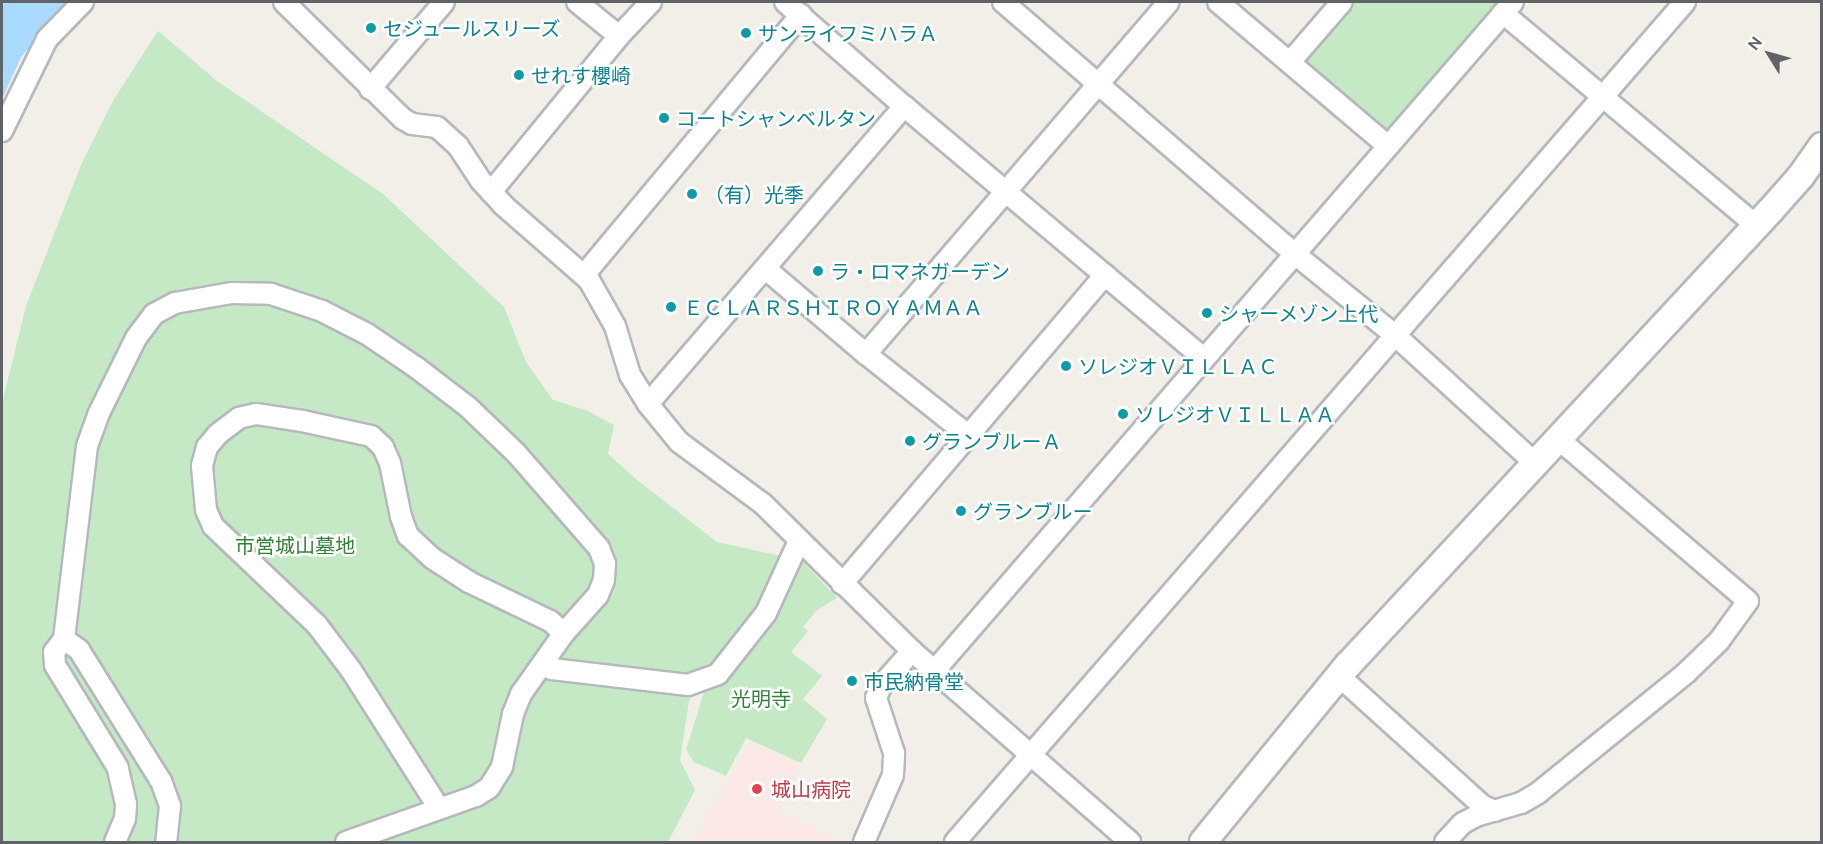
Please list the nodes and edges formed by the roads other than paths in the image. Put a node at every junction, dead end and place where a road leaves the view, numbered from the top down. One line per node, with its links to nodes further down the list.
1 (83, 2): 20 (street)
2 (284, 2): 17 (street)
3 (444, 2): 17 (street)
4 (577, 2): 14 (street)
5 (651, 2): 14 (street)
6 (785, 2): 13 (street)
7 (1003, 2): 16 (street)
8 (1169, 2): 16 (street)
9 (1218, 2): 15 (street)
10 (1342, 2): 15 (street)
11 (1685, 2): 18 (street)
12 (1508, 7): 18 (street); 21 (street)
13 (801, 15): 19 (street); 28 (street)
14 (619, 36): 24 (street)
15 (1290, 62): 21 (street)
16 (1098, 83): 23 (street); 26 (street)
17 (370, 89): 24 (street)
18 (1604, 96): 25 (street); 30 (street)
19 (904, 106): 23 (street); 27 (street)
20 (2, 131)
21 (1388, 146): 26 (street)
22 (1821, 146): 25 (street)
23 (1005, 191): 29 (street); 31 (street)
24 (491, 192): 28 (street)
25 (1756, 225): 35 (street)
26 (1295, 254): 30 (street); 32 (street)
27 (766, 269): 31 (street); 33 (street)
28 (584, 275): 33 (street)
29 (1105, 275): 32 (street); 34 (street)
30 (1396, 336): 36 (street); 45 (street)
31 (866, 354): 34 (street)
32 (1204, 359): 43 (street)
33 (648, 404): 37 (street)
34 (968, 435): 38 (street)
35 (1558, 439): 36 (street); 47 (street)
36 (1535, 463): 44 (street)
37 (800, 541): 38 (street); 42 (street)
38 (842, 584): 41 (street)
39 (564, 633): 40 (street); 42 (street); 46 (street)
40 (64, 639): 48 (street); 49 (street)
41 (912, 651): 43 (street); 51 (street)
42 (542, 664): 46 (street)
43 (935, 670): 45 (street)
44 (1339, 676): 47 (street); 54 (street)
45 (1031, 754): 52 (street); 53 (street)
46 (439, 808): 50 (street)
47 (1495, 811): 55 (street)
48 (115, 843)
49 (166, 843)
50 (346, 843)
51 (864, 843)
52 (955, 843)
53 (1130, 843)
54 (1203, 843)
55 (1445, 843)

